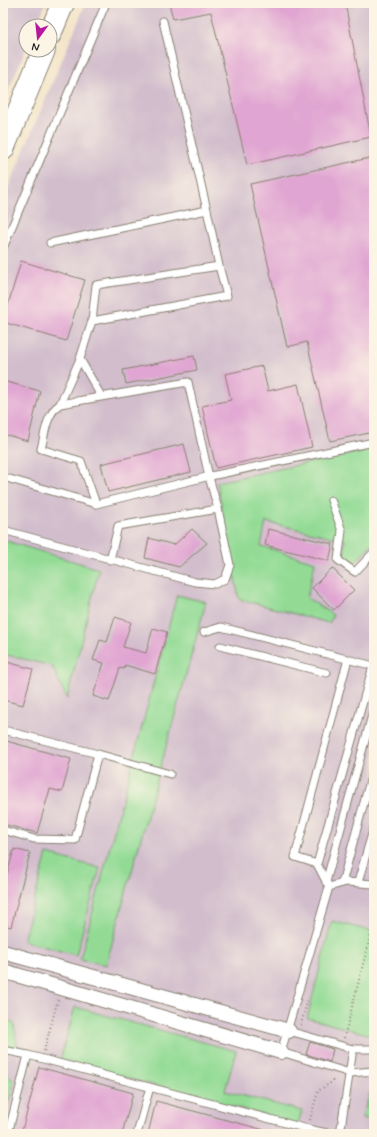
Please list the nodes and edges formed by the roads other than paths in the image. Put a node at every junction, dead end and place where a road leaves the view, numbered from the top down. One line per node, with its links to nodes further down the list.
1 (63, 3): 3 (highway)
2 (106, 3): 9 (lane)
3 (57, 18)
4 (164, 22): 7 (lane)
5 (41, 58): 6 (highway)
6 (3, 149)
7 (207, 210): 8 (lane); 10 (lane)
8 (50, 243)
9 (3, 248)
10 (219, 266): 11 (lane); 11 (lane)
11 (92, 321): 12 (lane)
12 (80, 358): 13 (lane); 14 (lane)
13 (101, 396): 14 (lane); 16 (lane)
14 (60, 404): 19 (lane)
15 (374, 442): 16 (lane)
16 (209, 476): 19 (lane); 20 (lane)
17 (3, 477): 19 (lane)
18 (331, 500): 22 (lane)
19 (96, 504)
20 (218, 509): 23 (lane); 23 (lane)
21 (3, 530): 23 (lane)
22 (374, 552)
23 (110, 560)
24 (204, 632): 26 (lane)
25 (220, 646): 28 (lane)
26 (348, 659): 27 (lane); 36 (lane)
27 (373, 666): 36 (lane)
28 (327, 673)
29 (374, 708): 39 (lane)
30 (3, 730): 31 (lane)
31 (98, 754): 33 (lane); 35 (lane)
32 (374, 766): 38 (lane)
33 (170, 774)
34 (374, 827): 37 (lane)
35 (3, 830)
36 (317, 864): 39 (lane)
37 (358, 882): 38 (lane); 40 (lane)
38 (342, 883): 39 (lane)
39 (328, 884): 43 (lane)
40 (374, 884)
41 (3, 952): 43 (street)
42 (3, 971): 47 (street)
43 (289, 1031): 44 (lane); 47 (lane)
44 (353, 1049): 45 (lane); 50 (lane)
45 (374, 1049)
46 (3, 1050): 48 (lane)
47 (281, 1052): 50 (lane)
48 (28, 1056): 51 (lane); 53 (lane)
49 (374, 1071): 50 (lane)
50 (350, 1072): 56 (lane)
51 (150, 1087): 52 (lane); 54 (lane)
52 (307, 1132): 55 (lane)
53 (8, 1134)
54 (137, 1134)
55 (332, 1134)
56 (340, 1134)

